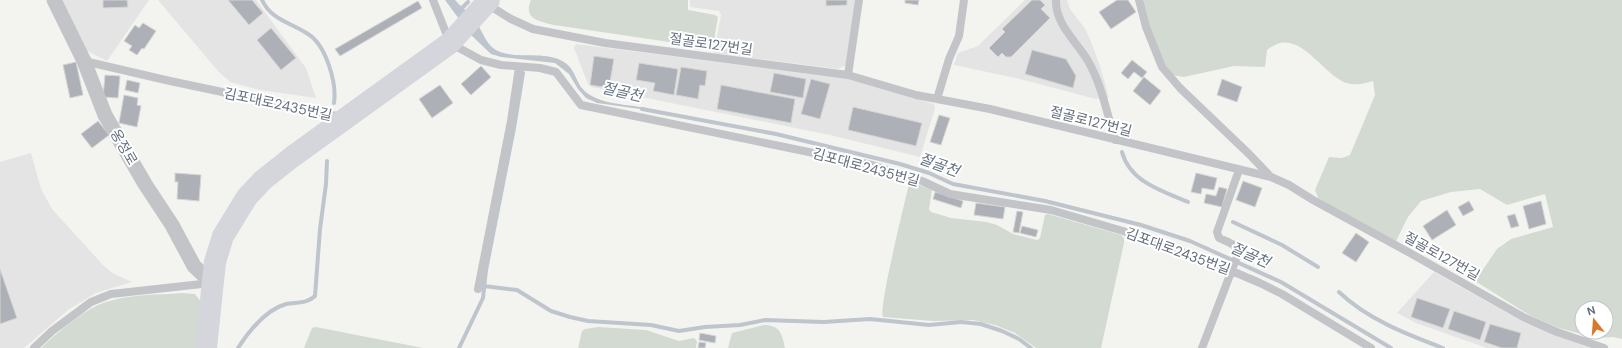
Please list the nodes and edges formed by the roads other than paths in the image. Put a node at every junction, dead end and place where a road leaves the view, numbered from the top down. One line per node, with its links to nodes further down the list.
1 (54, 0): 9 (street, 옹정로)
2 (433, 0): 8 (lane)
3 (859, 0): 11 (lane)
4 (964, 0): 12 (lane)
5 (1056, 0): 14 (lane)
6 (1139, 0): 16 (lane, 절골로127번길)
7 (485, 4): 8 (street, 김포대로2435번길); 11 (lane, 절골로127번길)
8 (455, 38): 10 (lane, 김포대로2435번길); 13 (street, 김포대로2435번길)
9 (84, 61): 13 (lane, 김포대로2435번길); 18 (street, 옹정로)
10 (519, 67): 17 (lane, 김포대로2435번길); 19 (lane)
11 (848, 75): 12 (lane, 절골로127번길)
12 (937, 99): 14 (lane, 절골로127번길)
13 (348, 118): 18 (street)
14 (1115, 140): 15 (lane, 절골로127번길)
15 (1239, 170): 16 (lane, 절골로127번길); 17 (lane)
16 (1271, 177): 24 (lane, 절골로127번길)
17 (1232, 269): 22 (lane); 23 (lane, 김포대로2435번길)
18 (212, 283): 20 (lane); 21 (street)
19 (478, 289)
20 (34, 348)
21 (206, 348)
22 (1202, 348)
23 (1371, 348)
24 (1604, 348)

